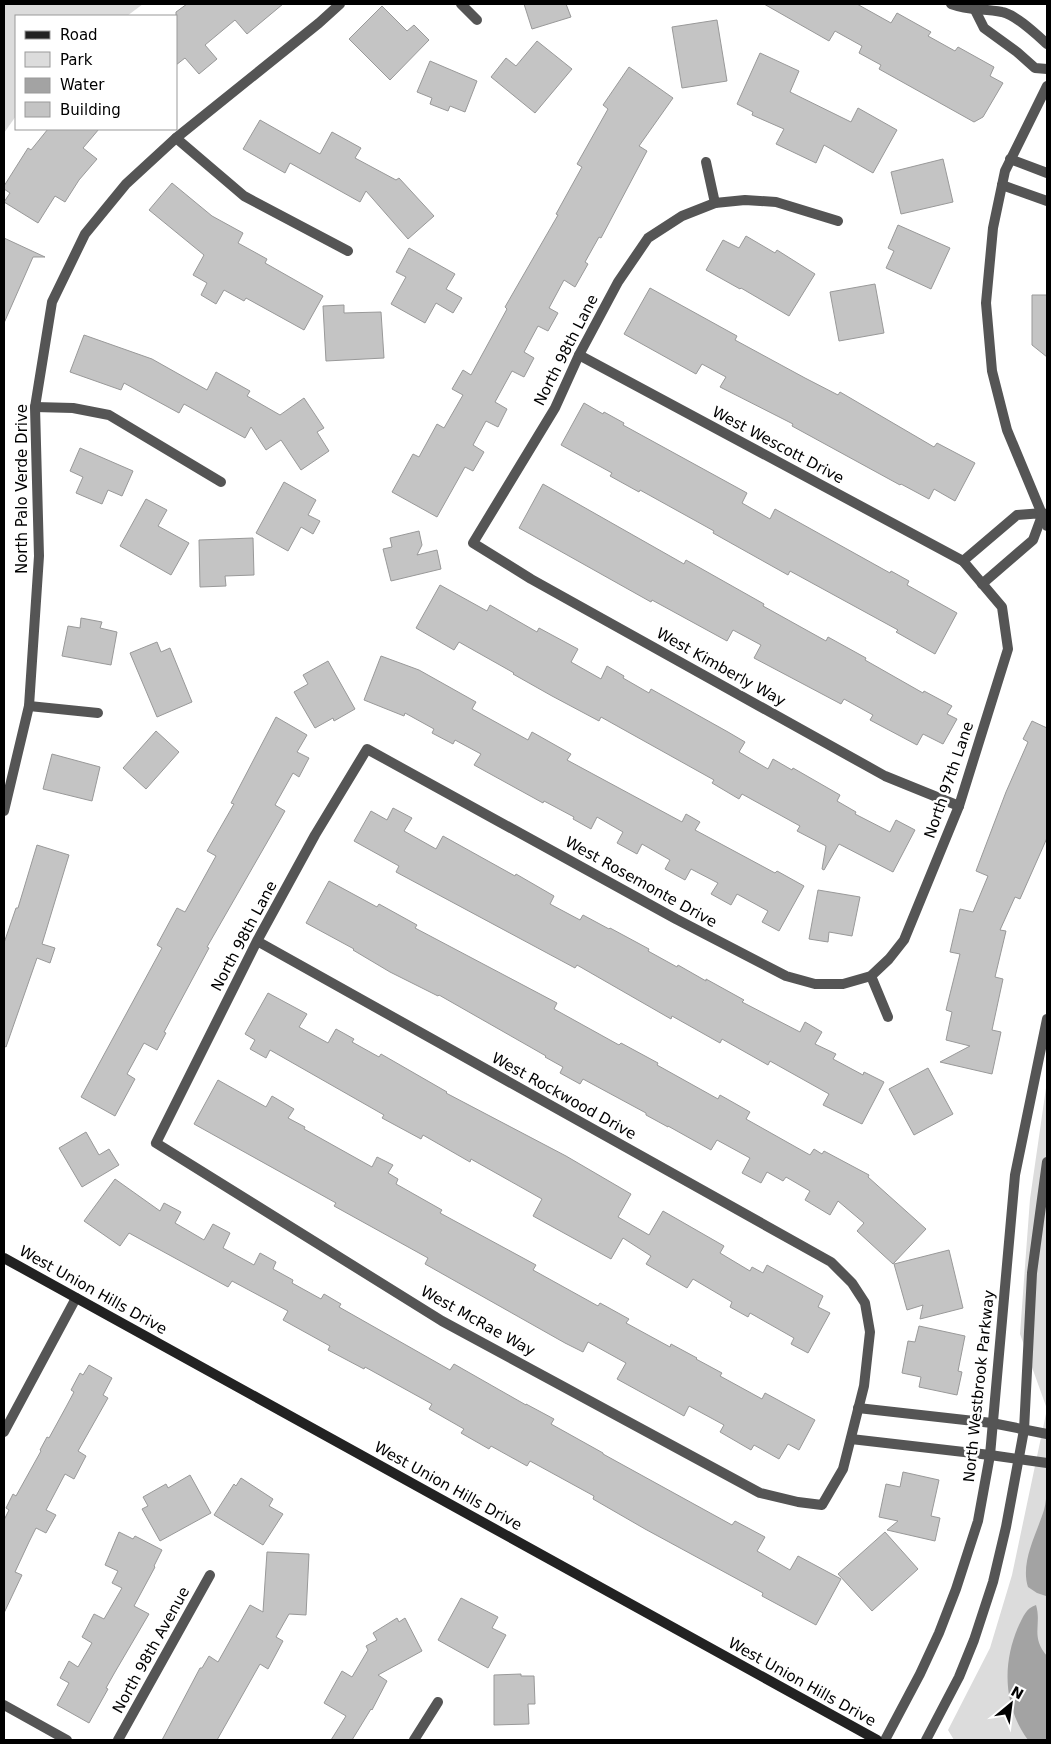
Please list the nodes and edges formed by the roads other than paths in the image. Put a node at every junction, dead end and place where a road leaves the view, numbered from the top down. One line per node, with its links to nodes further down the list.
1 (340, 4): 9 (street, North Palo Verde Drive)
2 (461, 4): 5 (street)
3 (956, 5): 4 (street)
4 (975, 10): 6 (street); 7 (street)
5 (477, 20)
6 (1047, 44)
7 (1047, 69)
8 (1047, 86): 10 (street)
9 (176, 138): 17 (street); 19 (street, North Palo Verde Drive)
10 (1010, 159): 12 (street); 13 (street)
11 (706, 162): 15 (street)
12 (1047, 173)
13 (1002, 185): 14 (street); 21 (street)
14 (1047, 201)
15 (715, 203): 16 (street, North 98th Lane); 18 (street, North 98th Lane)
16 (838, 221)
17 (348, 251)
18 (580, 355): 23 (street, North 98th Lane); 24 (street, West Wescott Drive)
19 (35, 406): 20 (street); 26 (street, North Palo Verde Drive)
20 (221, 482)
21 (1045, 514): 22 (street); 24 (street); 25 (street)
22 (1047, 526)
23 (473, 543): 29 (street, West Kimberly Way)
24 (963, 561): 25 (street, North 97th Lane)
25 (982, 584): 29 (street, North 97th Lane)
26 (29, 706): 27 (street); 30 (street, North Palo Verde Drive)
27 (98, 713)
28 (367, 749): 31 (street, North 98th Lane); 32 (street, West Rosemonte Drive)
29 (958, 806): 32 (street, North 97th Lane)
30 (4, 811)
31 (257, 941): 35 (street, North 98th Lane); 39 (street, West Rockwood Drive)
32 (871, 976): 33 (street)
33 (888, 1017)
34 (1047, 1019): 40 (street, North Westbrook Parkway)
35 (156, 1143): 44 (street, West McRae Way)
36 (1047, 1162): 41 (street)
37 (4, 1258): 38 (main road, West Union Hills Drive)
38 (76, 1298): 42 (street); 54 (main road, West Union Hills Drive)
39 (858, 1408): 40 (street); 44 (street)
40 (992, 1423): 41 (street); 45 (street, North Westbrook Parkway)
41 (1024, 1430): 43 (street); 46 (street)
42 (4, 1432)
43 (1047, 1434)
44 (851, 1439): 45 (street)
45 (990, 1455): 46 (street); 55 (street, North Westbrook Parkway)
46 (1020, 1460): 47 (street); 56 (street)
47 (1047, 1463)
48 (210, 1575): 52 (street, North 98th Avenue)
49 (438, 1702): 53 (street)
50 (4, 1705): 51 (street)
51 (67, 1740)
52 (118, 1740)
53 (414, 1740)
54 (877, 1740)
55 (884, 1740)
56 (926, 1740)

